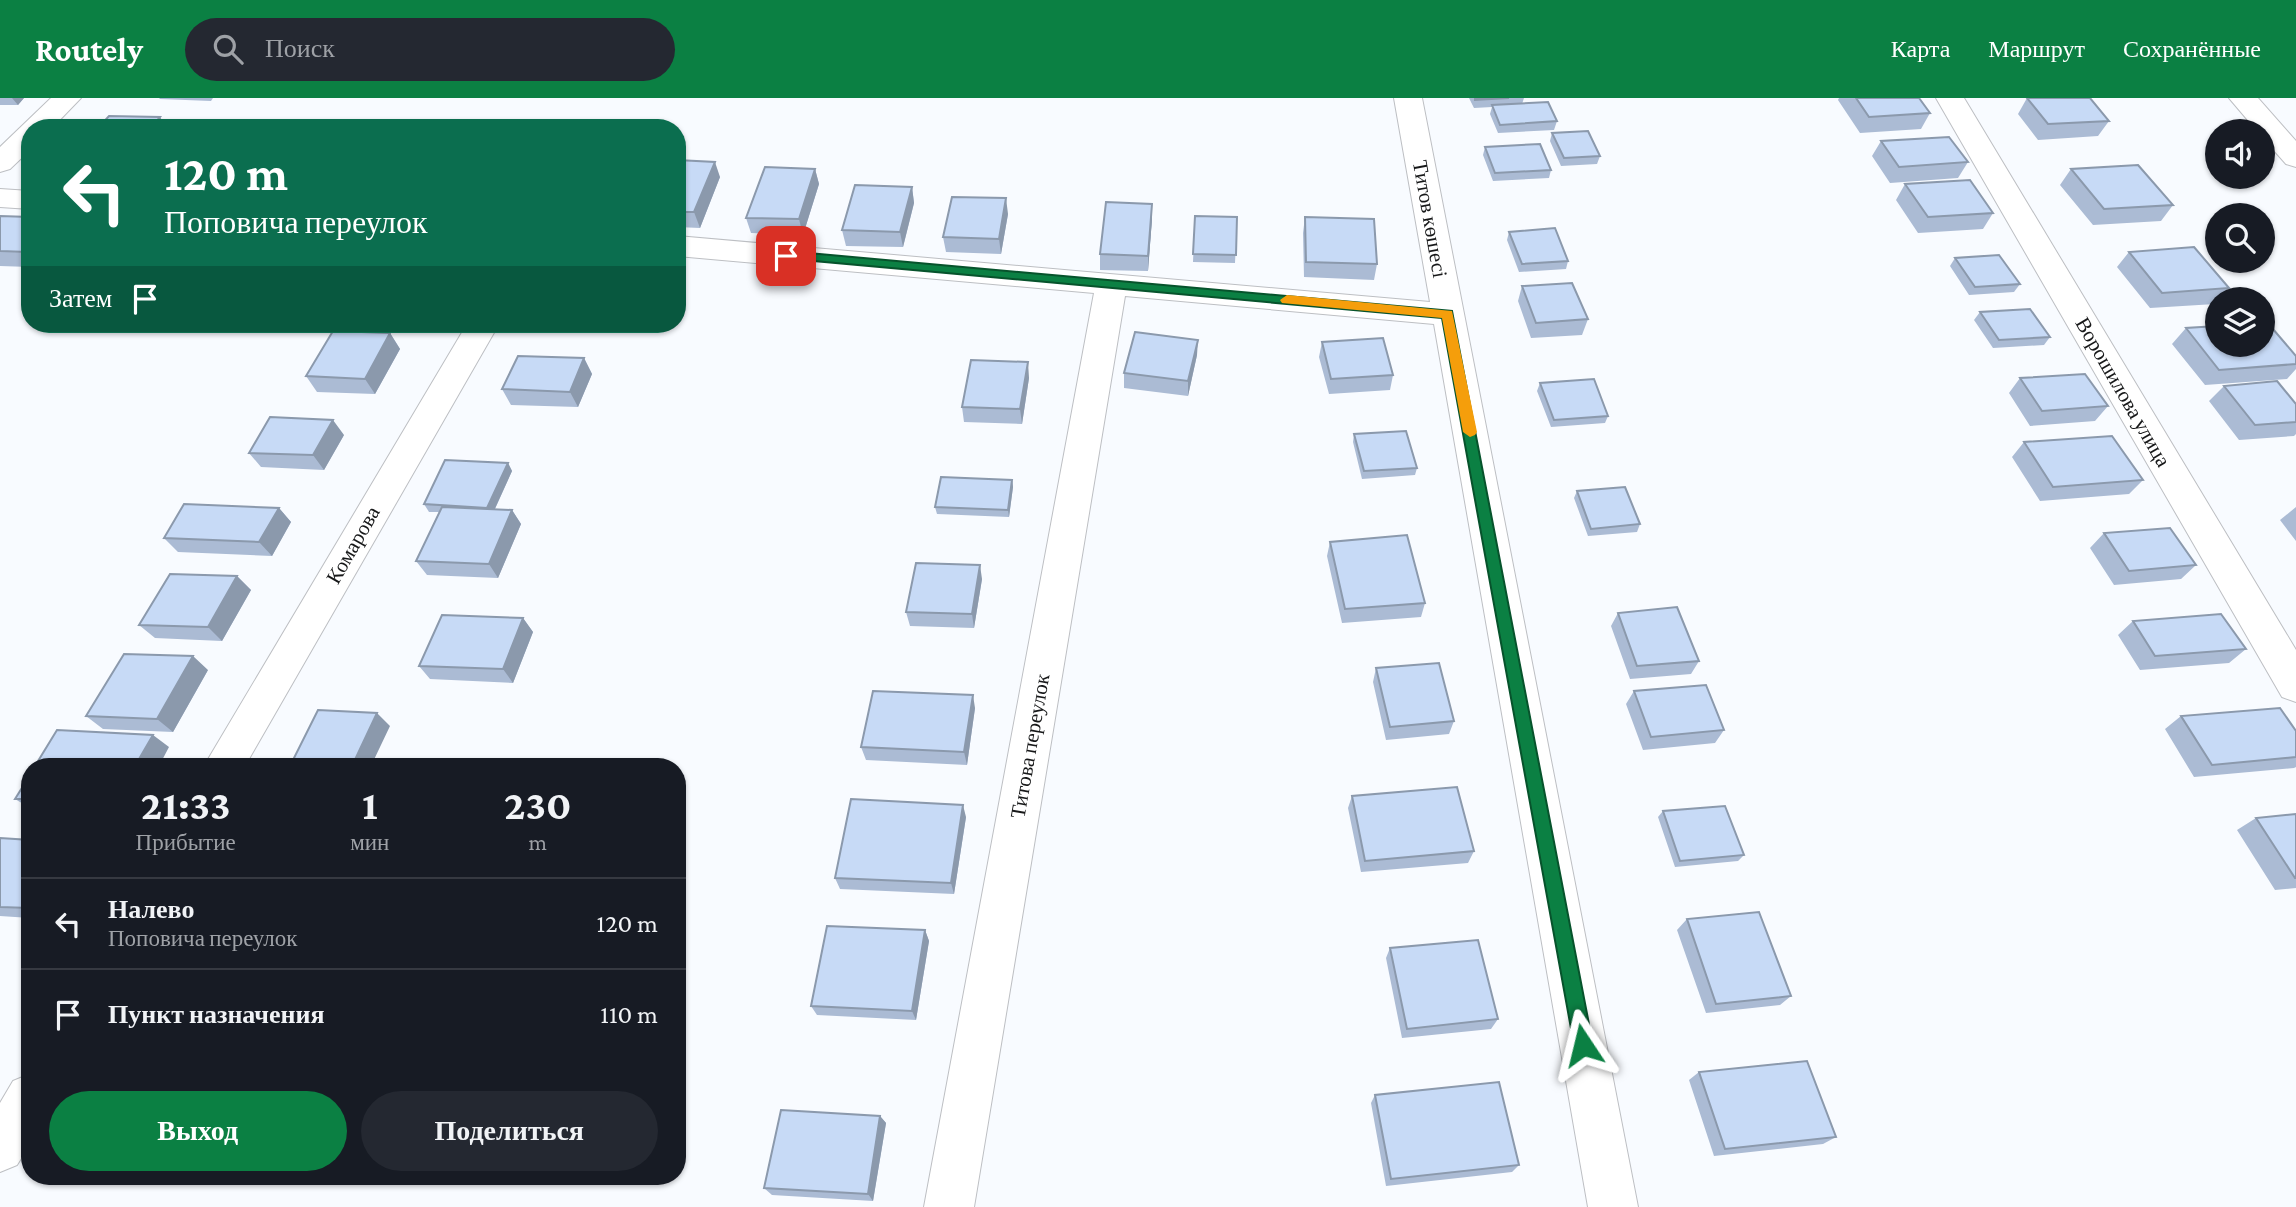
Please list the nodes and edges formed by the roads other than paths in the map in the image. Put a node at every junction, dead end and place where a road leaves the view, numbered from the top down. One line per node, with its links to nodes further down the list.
1 (67, 98): 5 (street)
2 (1408, 98): 13 (street, Титов көшесі)
3 (1951, 98): 15 (street, Ворошилова улица)
4 (2243, 98): 7 (street)
5 (45, 119)
6 (21, 143): 8 (street)
7 (2296, 159)
8 (0, 163)
9 (0, 198): 10 (street)
10 (21, 199)
11 (686, 247): 12 (street)
12 (1111, 284): 13 (street); 19 (street, Титова переулок)
13 (1448, 314): 20 (street, Титов көшесі)
14 (478, 333): 16 (street, Комарова)
15 (2296, 685)
16 (229, 758)
17 (21, 1113): 18 (street)
18 (0, 1148)
19 (949, 1207)
20 (1614, 1207)

